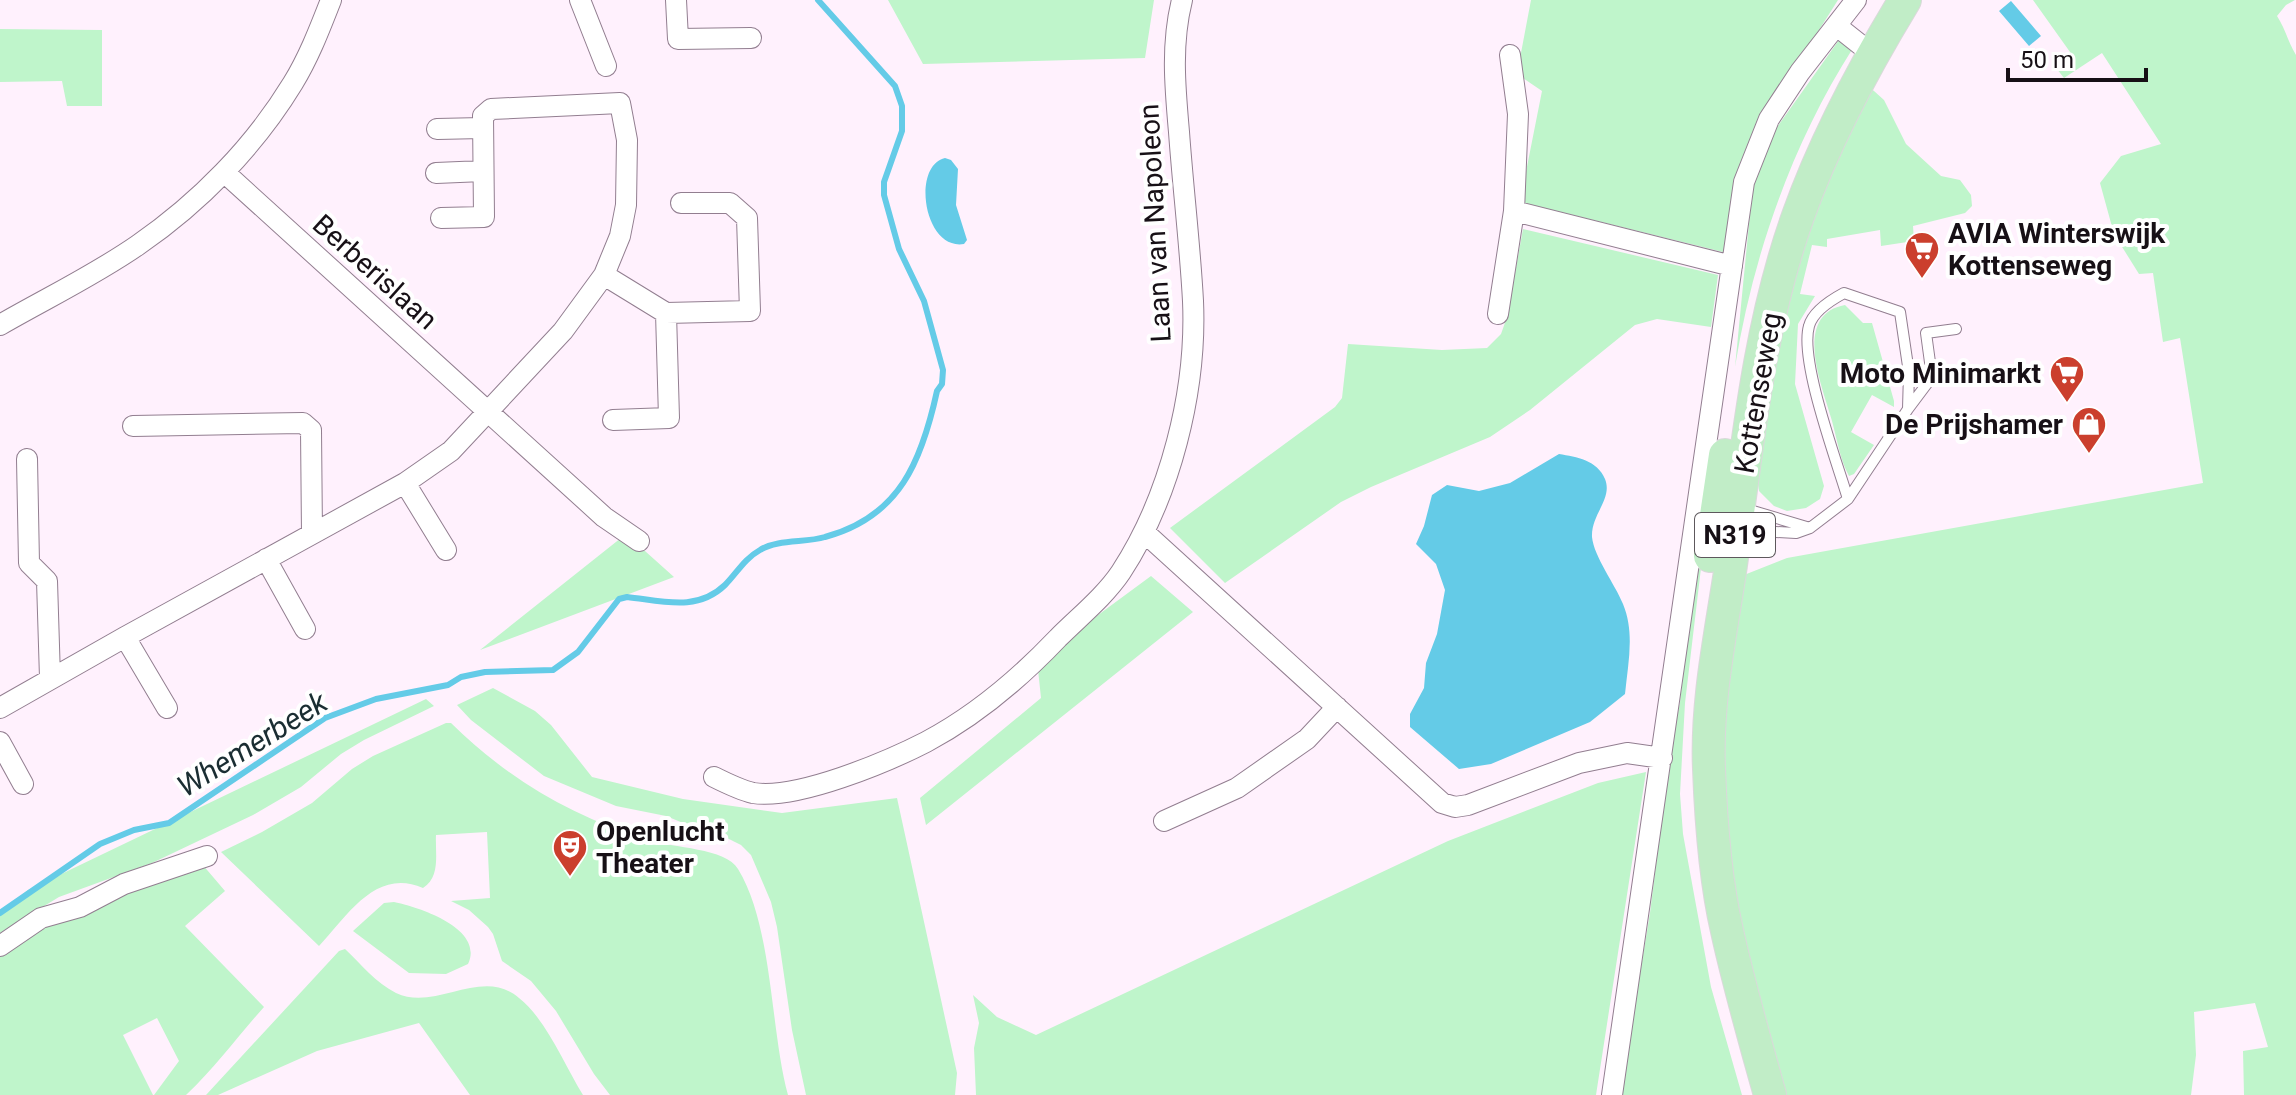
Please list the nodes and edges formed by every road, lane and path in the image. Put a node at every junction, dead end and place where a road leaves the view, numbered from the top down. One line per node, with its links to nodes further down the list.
1 (331, 0): 15 (street)
2 (580, 0): 11 (street)
3 (676, 0): 8 (street)
4 (1182, 0): 37 (street, Laan van Napoleon)
5 (1856, 0): 9 (street, Kottenseweg)
6 (1885, 0): 9 (main road, Kottenseweg / N319)
7 (1905, 0): 9 (main road, Kottenseweg / N319)
8 (751, 38)
9 (1856, 42): 20 (street, Kottenseweg); 35 (main road, Kottenseweg / N319)
10 (1510, 55): 18 (street)
11 (606, 66)
12 (482, 128): 13 (street); 14 (street); 21 (street)
13 (437, 129)
14 (483, 171): 16 (street); 19 (street)
15 (224, 172): 24 (street); 29 (street, Berberislaan)
16 (436, 173)
17 (681, 203): 22 (street)
18 (1514, 211): 20 (street); 23 (street)
19 (441, 218)
20 (1732, 266): 35 (street, Kottenseweg)
21 (604, 275): 22 (street); 29 (street)
22 (666, 313): 30 (street)
23 (1498, 314)
24 (0, 325)
25 (1956, 329): 27 (lane)
26 (1965, 372): 27 (lane)
27 (1932, 377): 28 (lane)
28 (1908, 409): 34 (lane); 34 (lane)
29 (490, 412): 33 (street); 39 (street, Berberislaan)
30 (613, 420)
31 (133, 426): 38 (street)
32 (27, 459): 44 (street)
33 (405, 483): 38 (street); 40 (street)
34 (1848, 499): 36 (lane)
35 (1720, 516): 36 (lane); 36 (lane); 49 (street, Kottenseweg); 56 (main road, Kottenseweg / N319); 57 (main road, Kottenseweg / N319)
36 (1810, 528)
37 (1144, 532): 45 (street); 50 (street, Laan van Napoleon)
38 (312, 534): 41 (street)
39 (639, 541)
40 (446, 550)
41 (266, 559): 42 (street); 43 (street)
42 (305, 629)
43 (125, 637): 44 (street); 47 (street)
44 (50, 678): 46 (street)
45 (1337, 707): 49 (street); 52 (street)
46 (0, 708)
47 (167, 708)
48 (0, 742): 51 (street)
49 (1662, 758): 55 (street, Kottenseweg)
50 (714, 777)
51 (23, 784)
52 (1164, 821)
53 (207, 856): 54 (street)
54 (0, 946)
55 (1612, 1095)
56 (1748, 1095)
57 (1770, 1095)

